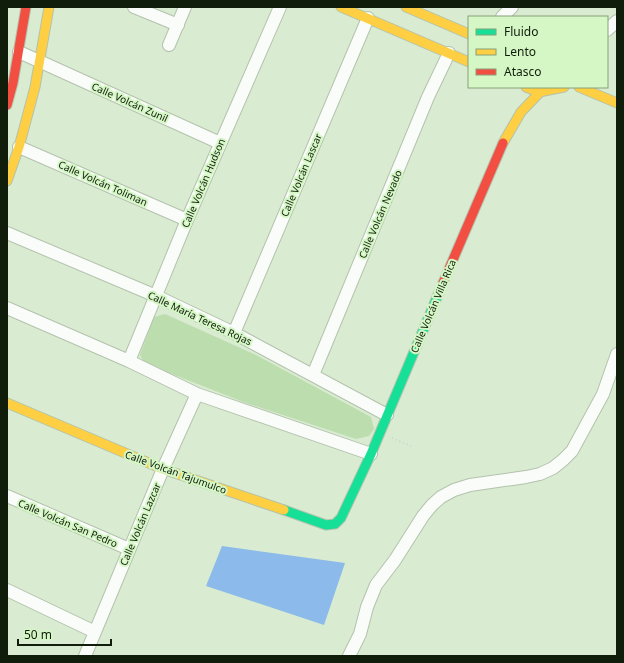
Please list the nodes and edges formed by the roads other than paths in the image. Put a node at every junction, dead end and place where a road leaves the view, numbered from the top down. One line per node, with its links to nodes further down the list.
1 (26, 7): 16 (street)
2 (49, 7): 18 (street)
3 (134, 7): 12 (street)
4 (185, 7): 12 (street)
5 (280, 7): 26 (street, Calle Volcán Hudson)
6 (341, 7): 10 (street)
7 (406, 7): 14 (street)
8 (512, 7): 9 (street)
9 (503, 16)
10 (368, 18): 17 (street); 33 (street, Calle Volcán Lascar)
11 (617, 21): 13 (street)
12 (178, 24): 15 (street)
13 (608, 29)
14 (468, 34)
15 (169, 45)
16 (19, 52): 18 (street, Calle Volcán Zunil); 25 (street)
17 (449, 53): 19 (street); 36 (street, Calle Volcán Nevado)
18 (40, 62): 26 (street, Calle Volcán Zunil); 27 (street)
19 (468, 62)
20 (531, 88): 23 (street)
21 (557, 88): 23 (street)
22 (581, 88): 24 (street)
23 (542, 90): 39 (street, Calle Volcán Villa Rica)
24 (617, 103)
25 (7, 105)
26 (220, 143): 29 (street, Calle Volcán Hudson)
27 (19, 146): 28 (street); 29 (street, Calle Volcán Toliman)
28 (7, 181)
29 (187, 220): 31 (street, Calle Volcán Hudson)
30 (7, 233): 31 (street, Calle María Teresa Rojas)
31 (156, 296): 33 (street, Calle María Teresa Rojas); 35 (street, Calle Volcán Hudson)
32 (7, 308): 35 (street)
33 (234, 333): 36 (street, Calle María Teresa Rojas)
34 (617, 354): 48 (street)
35 (129, 361): 37 (street)
36 (313, 375): 39 (street, Calle María Teresa Rojas)
37 (197, 394): 40 (street); 41 (street, Calle Volcán Lazcar)
38 (7, 402): 41 (street, Calle Volcán Tajumulco)
39 (387, 415): 40 (street, Calle Volcán Villa Rica)
40 (371, 454): 43 (street, Calle Volcán Villa Rica)
41 (163, 469): 43 (street, Calle Volcán Tajumulco); 44 (street, Calle Volcán Lazcar)
42 (7, 496): 44 (street, Calle Volcán San Pedro)
43 (326, 525)
44 (129, 549): 46 (street, Calle Volcán Lazcar)
45 (7, 590): 46 (street)
46 (95, 632): 47 (street, Calle Volcán Lazcar)
47 (85, 656)
48 (349, 656)

